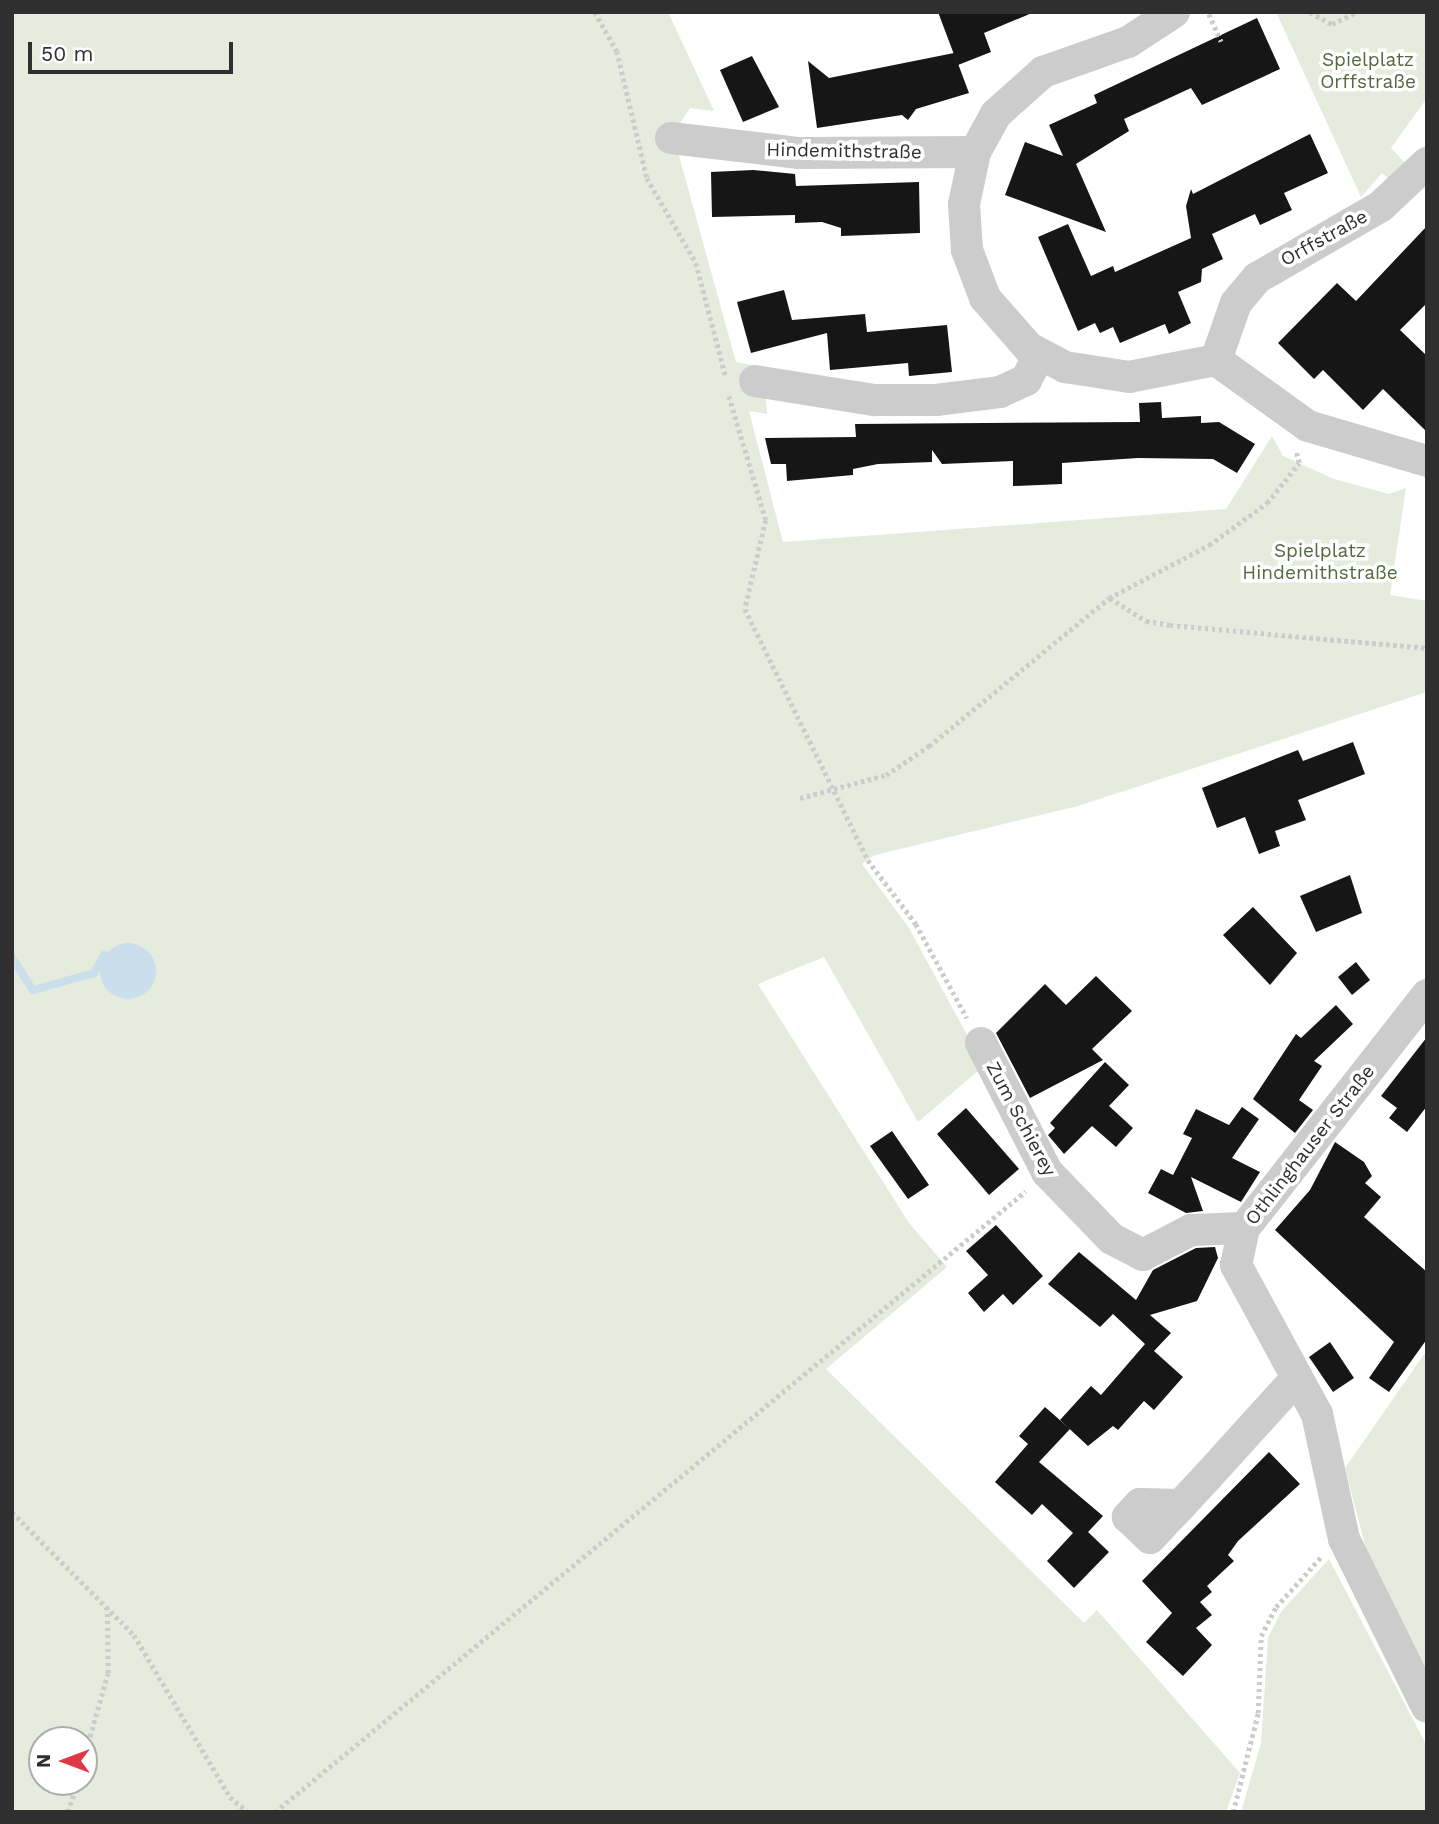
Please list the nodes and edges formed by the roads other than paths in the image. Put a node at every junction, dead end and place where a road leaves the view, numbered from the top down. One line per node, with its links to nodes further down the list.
1 (1174, 12): 2 (street)
2 (1146, 21): 4 (street)
3 (671, 138): 4 (street, Hindemithstraße)
4 (975, 152): 6 (street)
5 (1427, 163): 7 (street, Orffstraße)
6 (1039, 356): 7 (street); 8 (street)
7 (1216, 359): 9 (street)
8 (773, 393)
9 (1427, 461)
10 (1427, 995): 12 (street, Othlinghauser Straße)
11 (981, 1043): 12 (street, Zum Schierey)
12 (1244, 1228): 13 (street, Othlinghauser Straße)
13 (1297, 1378): 14 (street); 15 (street, Othlinghauser Straße)
14 (1181, 1505)
15 (1427, 1707)

